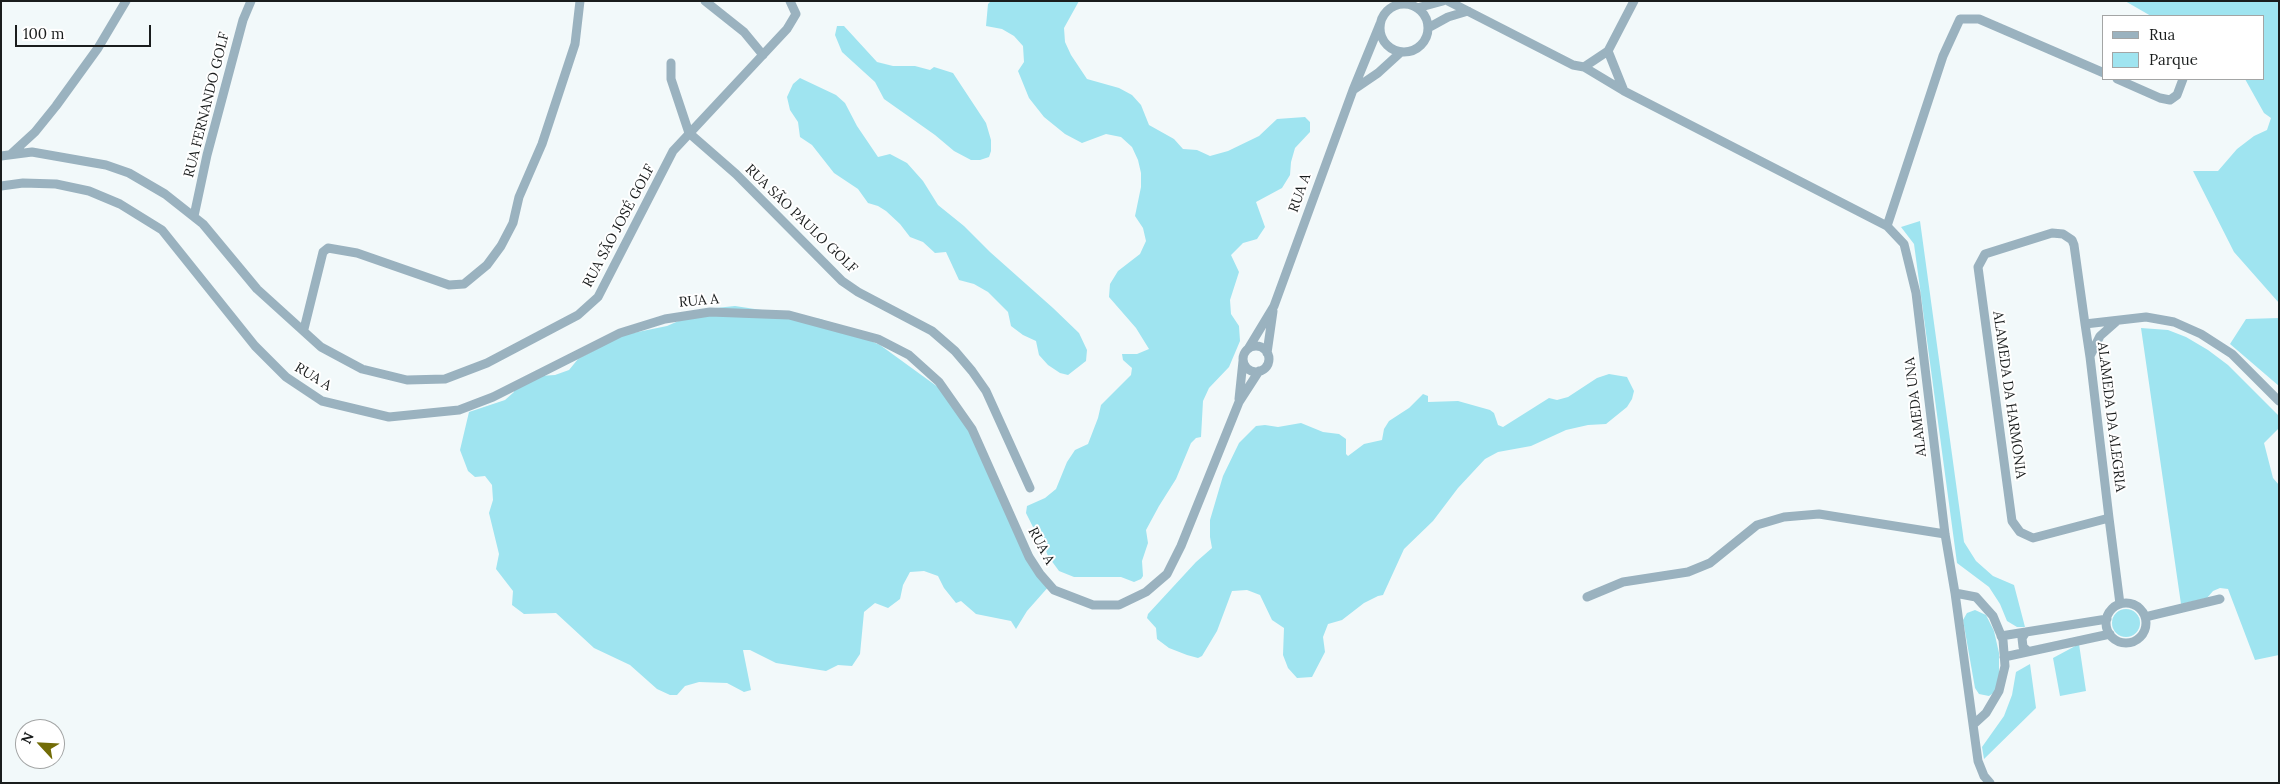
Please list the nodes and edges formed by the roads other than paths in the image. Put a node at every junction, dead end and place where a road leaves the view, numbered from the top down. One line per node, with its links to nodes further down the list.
1 (126, 1): 25 (street)
2 (252, 1): 28 (street, RUA FERNANDO GOLF)
3 (580, 1): 34 (street)
4 (705, 1): 16 (street)
5 (790, 1): 16 (street, RUA SÃO JOSÉ GOLF)
6 (1443, 1): 10 (street)
7 (1448, 1): 11 (street, ALAMEDA UNA)
8 (1634, 1): 14 (street)
9 (1393, 4): 10 (street); 12 (street)
10 (1417, 8): 13 (street)
11 (1468, 11): 13 (street); 18 (street, ALAMEDA UNA)
12 (1380, 24): 15 (street); 22 (street, RUA A)
13 (1428, 28): 15 (street)
14 (1608, 51): 18 (street); 23 (street)
15 (1401, 52): 22 (street)
16 (762, 55): 24 (street, RUA SÃO JOSÉ GOLF)
17 (671, 62): 24 (street, RUA SÃO PAULO GOLF)
18 (1584, 67): 23 (street, ALAMEDA UNA)
19 (2102, 72): 29 (street)
20 (2119, 80): 21 (street)
21 (2183, 80)
22 (1353, 90): 31 (street, RUA A)
23 (1624, 91): 29 (street, ALAMEDA UNA)
24 (690, 133): 34 (street, RUA SÃO JOSÉ GOLF); 42 (street, RUA SÃO PAULO GOLF)
25 (11, 154): 26 (street, RUA SÃO JOSÉ GOLF); 28 (street, RUA SÃO JOSÉ GOLF)
26 (1, 156)
27 (1, 186): 41 (street, RUA A)
28 (194, 216): 34 (street, RUA SÃO JOSÉ GOLF)
29 (1887, 226): 44 (street, ALAMEDA UNA)
30 (2068, 236): 33 (street, ALAMEDA DA ALEGRIA); 43 (street, ALAMEDA DA HARMONIA)
31 (1274, 306): 35 (street, RUA A); 36 (street, RUA A)
32 (2117, 321): 33 (street); 37 (street); 40 (street)
33 (2086, 324): 37 (street, ALAMEDA DA ALEGRIA)
34 (304, 329)
35 (1248, 349): 36 (street); 38 (street, RUA A)
36 (1267, 353): 39 (street, RUA A)
37 (2090, 357): 43 (street, ALAMEDA DA ALEGRIA)
38 (1243, 361): 39 (street); 41 (street, RUA A)
39 (1259, 371): 41 (street, RUA A)
40 (2279, 401)
41 (1239, 402)
42 (1030, 488)
43 (2109, 518): 48 (street, ALAMEDA DA ALEGRIA)
44 (1945, 534): 45 (street, ALAMEDA UNA); 46 (street)
45 (1955, 593): 54 (street); 58 (street, ALAMEDA UNA)
46 (1587, 597)
47 (2220, 599): 49 (street)
48 (2120, 604): 49 (street); 50 (street)
49 (2145, 617): 53 (street)
50 (2107, 619): 51 (street); 53 (street)
51 (2059, 626): 52 (street); 55 (street)
52 (2026, 632): 54 (street); 56 (street)
53 (2110, 634): 55 (street)
54 (2001, 636): 57 (street)
55 (2062, 644): 56 (street)
56 (2028, 652): 57 (street)
57 (2004, 657): 58 (street)
58 (1974, 724): 59 (street, ALAMEDA UNA)
59 (1990, 783)

